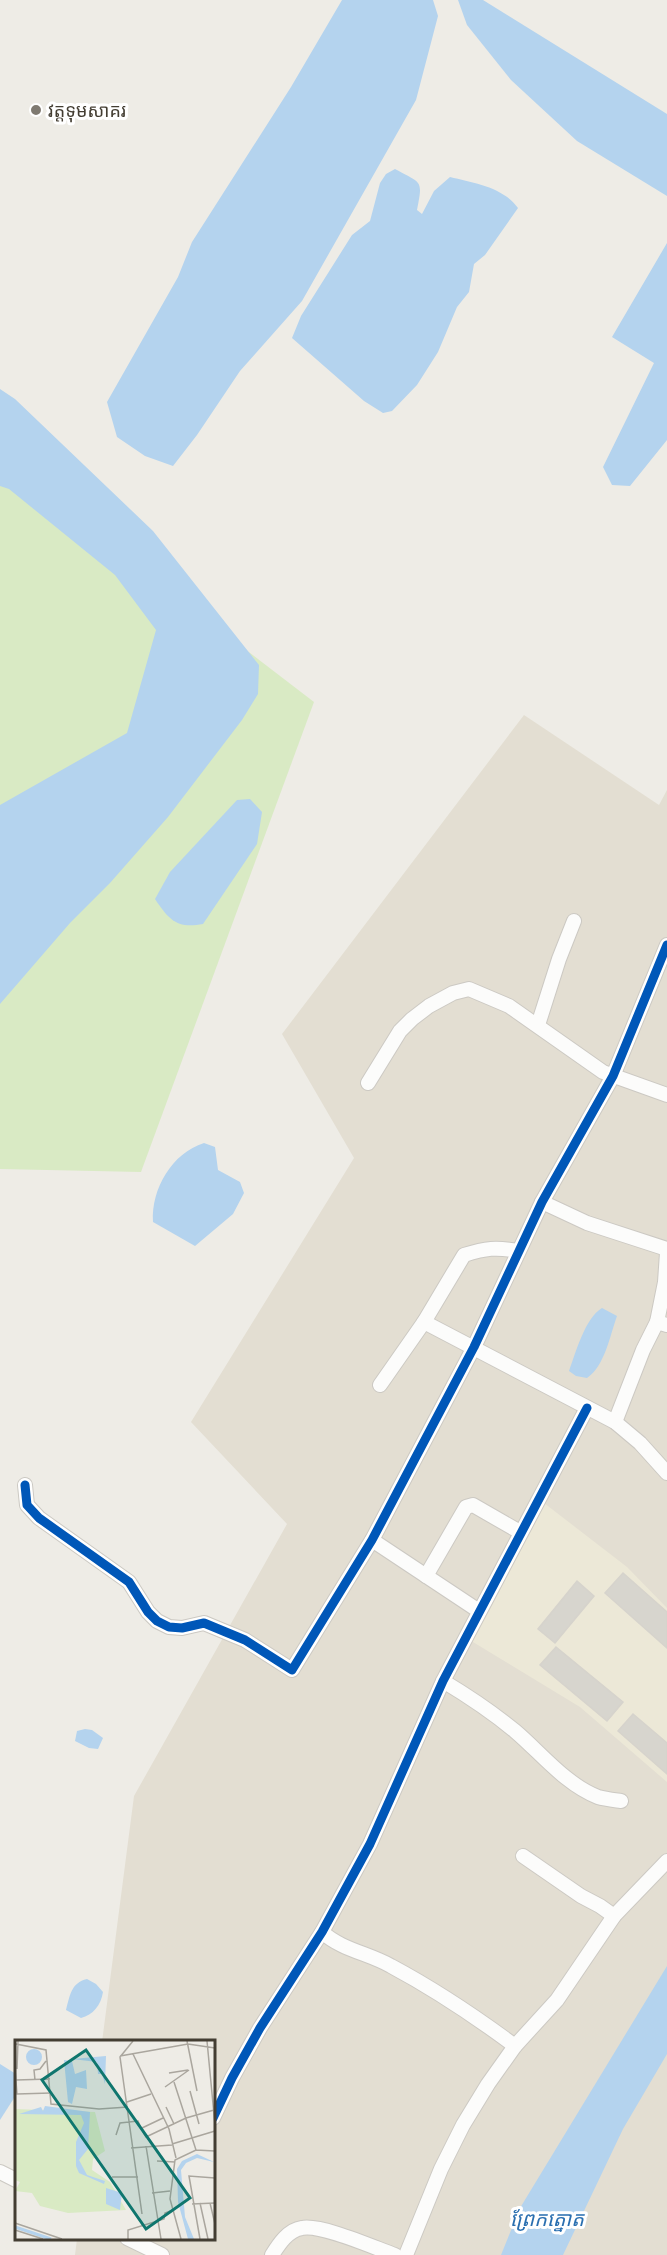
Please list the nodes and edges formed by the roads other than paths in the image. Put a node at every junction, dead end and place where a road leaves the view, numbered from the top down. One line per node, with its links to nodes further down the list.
1 (574, 921): 3 (street)
2 (667, 945): 4 (street)
3 (538, 1025): 4 (street); 5 (street)
4 (613, 1076): 6 (street); 7 (street)
5 (369, 1083)
6 (667, 1095)
7 (542, 1202): 8 (street); 9 (street)
8 (518, 1251): 10 (street); 12 (street)
9 (667, 1251): 11 (street)
10 (424, 1322): 12 (street); 13 (street)
11 (662, 1323): 15 (street)
12 (474, 1347): 14 (street); 19 (street)
13 (380, 1385)
14 (587, 1408): 15 (street); 18 (street)
15 (615, 1422): 16 (street)
16 (667, 1473)
17 (25, 1485): 19 (street)
18 (520, 1532): 20 (street); 21 (street)
19 (372, 1540): 20 (street)
20 (426, 1576): 21 (street)
21 (479, 1611): 22 (street)
22 (443, 1681): 23 (street); 27 (street)
23 (621, 1801)
24 (523, 1856): 26 (street)
25 (667, 1862): 26 (street)
26 (614, 1916): 28 (street)
27 (322, 1932): 28 (street); 29 (street)
28 (515, 2046): 36 (street)
29 (214, 2116)
30 (0, 2172): 31 (street)
31 (15, 2180)
32 (132, 2240): 33 (street)
33 (154, 2250)
34 (272, 2255): 35 (street)
35 (395, 2255)
36 (406, 2255)

